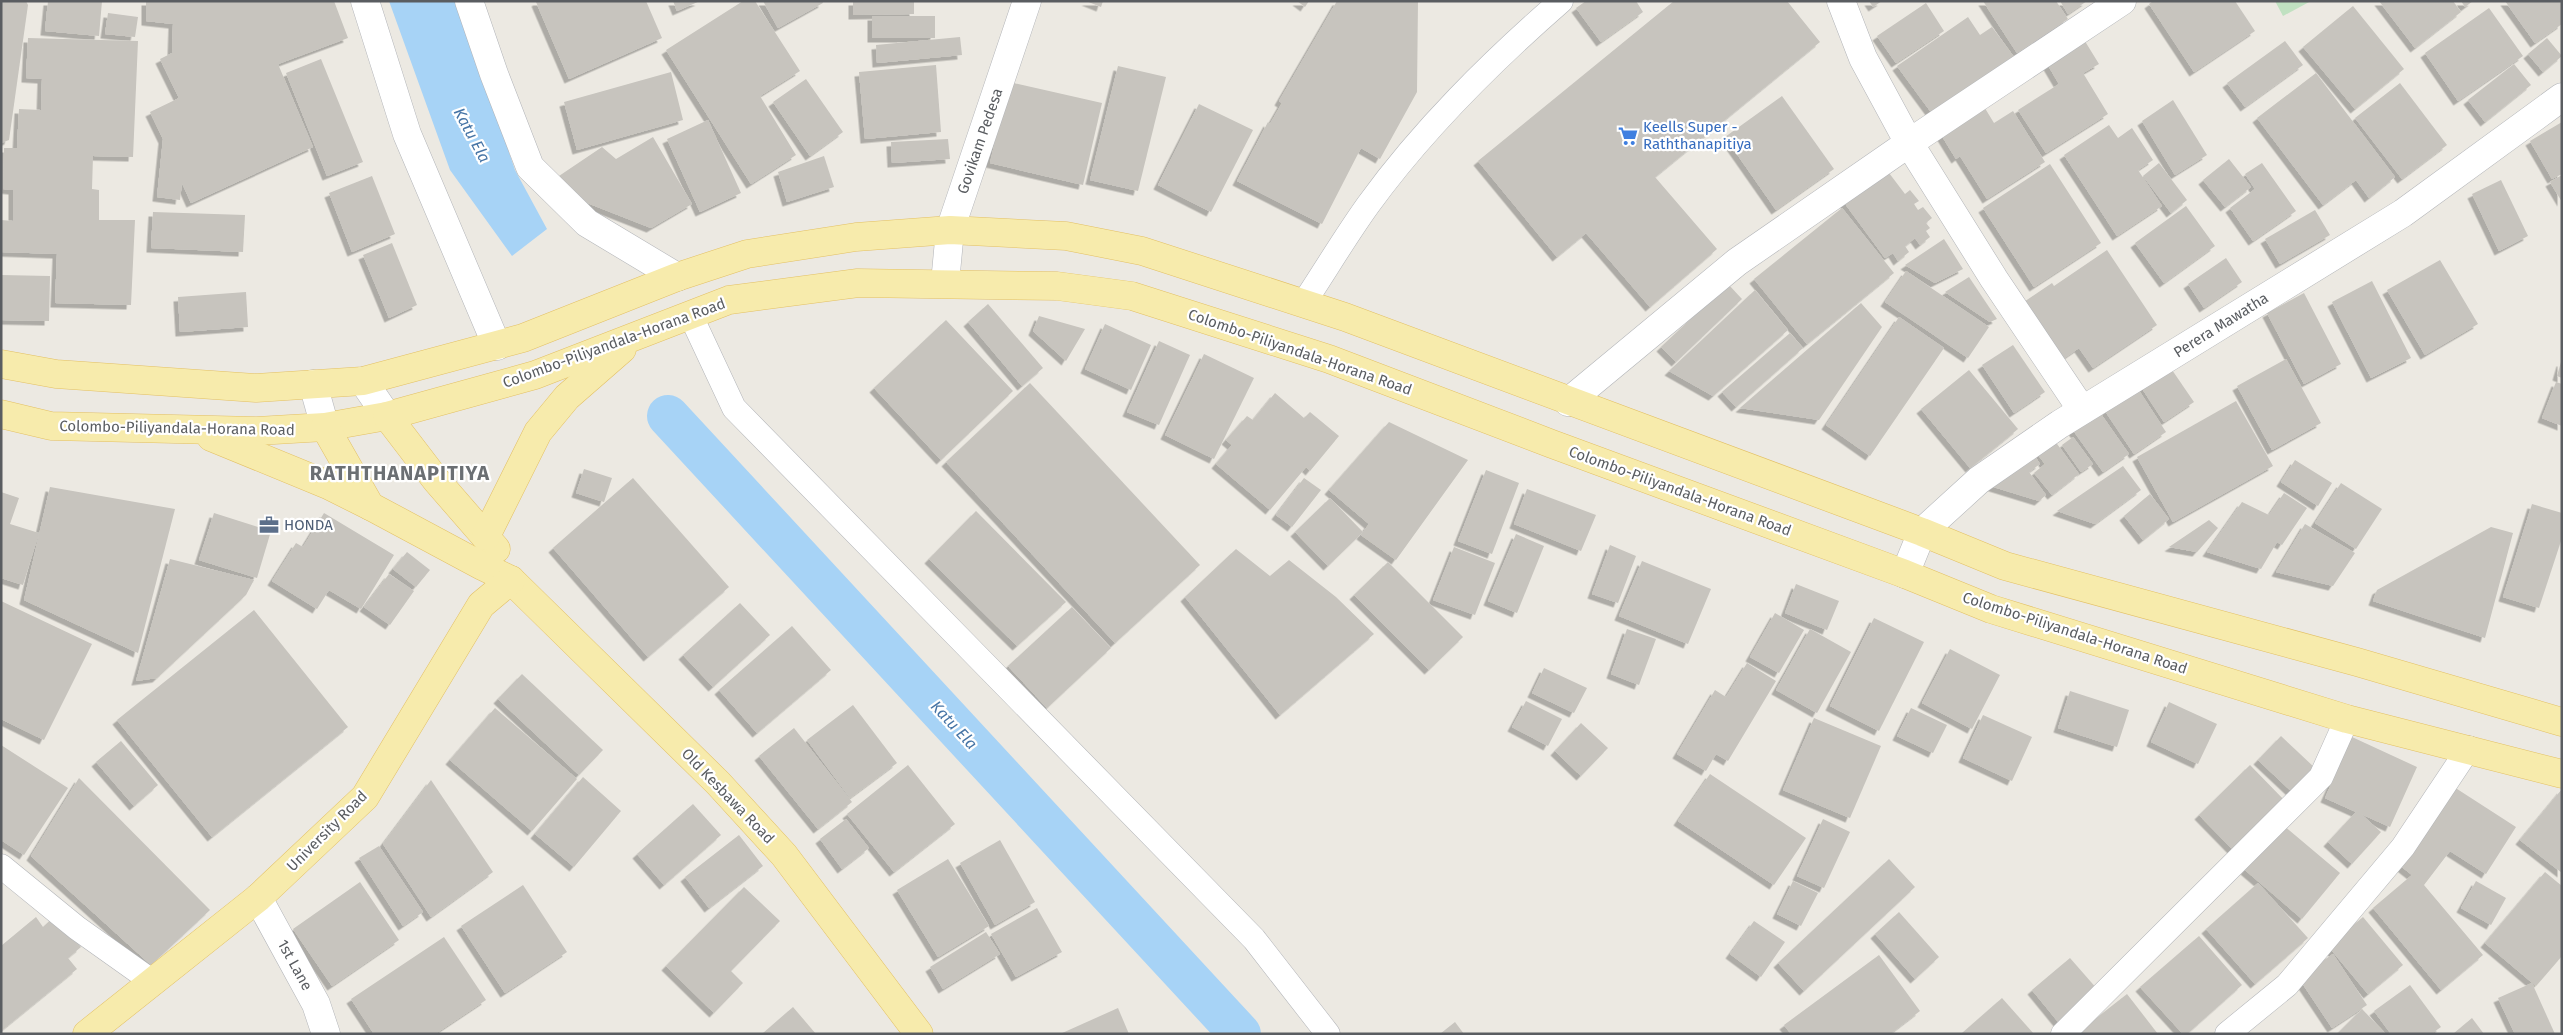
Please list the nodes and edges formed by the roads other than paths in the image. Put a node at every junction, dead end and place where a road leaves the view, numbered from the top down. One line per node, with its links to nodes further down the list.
1 (365, 1): 15 (street)
2 (470, 1): 10 (street)
3 (1027, 1): 9 (street, Govikam Pedesa)
4 (1561, 1): 12 (lane)
5 (1841, 1): 8 (street)
6 (2122, 1): 8 (street)
7 (2562, 97): 20 (street, Perera Mawatha)
8 (1910, 143): 19 (street); 20 (street)
9 (950, 230): 10 (main road); 11 (street, Govikam Pedesa); 12 (main road)
10 (677, 277): 15 (main road)
11 (945, 283): 13 (main road, Colombo-Piliyandala-Horana Road); 28 (main road, Colombo-Piliyandala-Horana Road)
12 (1303, 304): 19 (main road)
13 (690, 314): 14 (main road, Colombo-Piliyandala-Horana Road); 40 (lane)
14 (636, 336): 22 (main road, Colombo-Piliyandala-Horana Road); 27 (main road)
15 (497, 346): 17 (main road)
16 (1, 364): 18 (main road)
17 (363, 381): 18 (main road); 22 (street, Old Kesbawa Road)
18 (313, 384): 23 (street)
19 (1568, 402): 26 (main road)
20 (2082, 410): 26 (street, Perera Mawatha)
21 (1, 414): 24 (main road, Colombo-Piliyandala-Horana Road)
22 (387, 416): 23 (main road, Colombo-Piliyandala-Horana Road); 27 (main road, Old Kesbawa Road)
23 (325, 427): 24 (main road, Colombo-Piliyandala-Horana Road); 25 (main road)
24 (194, 430): 25 (main road, Old Kesbawa Road)
25 (370, 506): 29 (main road, Old Kesbawa Road)
26 (1922, 532): 28 (street, Perera Mawatha); 31 (main road)
27 (486, 536): 29 (main road, Old Kesbawa Road)
28 (1905, 574): 30 (main road, Colombo-Piliyandala-Horana Road)
29 (511, 580): 35 (main road, University Road); 39 (main road, Old Kesbawa Road)
30 (2347, 719): 32 (main road, Colombo-Piliyandala-Horana Road); 41 (lane)
31 (2562, 722)
32 (2468, 748): 33 (main road, Colombo-Piliyandala-Horana Road); 42 (lane)
33 (2562, 774)
34 (1, 866): 36 (lane)
35 (258, 898): 36 (main road, University Road); 38 (street, 1st Lane)
36 (153, 982): 37 (main road, University Road)
37 (87, 1034)
38 (326, 1034)
39 (919, 1034)
40 (1328, 1034)
41 (2063, 1034)
42 (2227, 1034)

